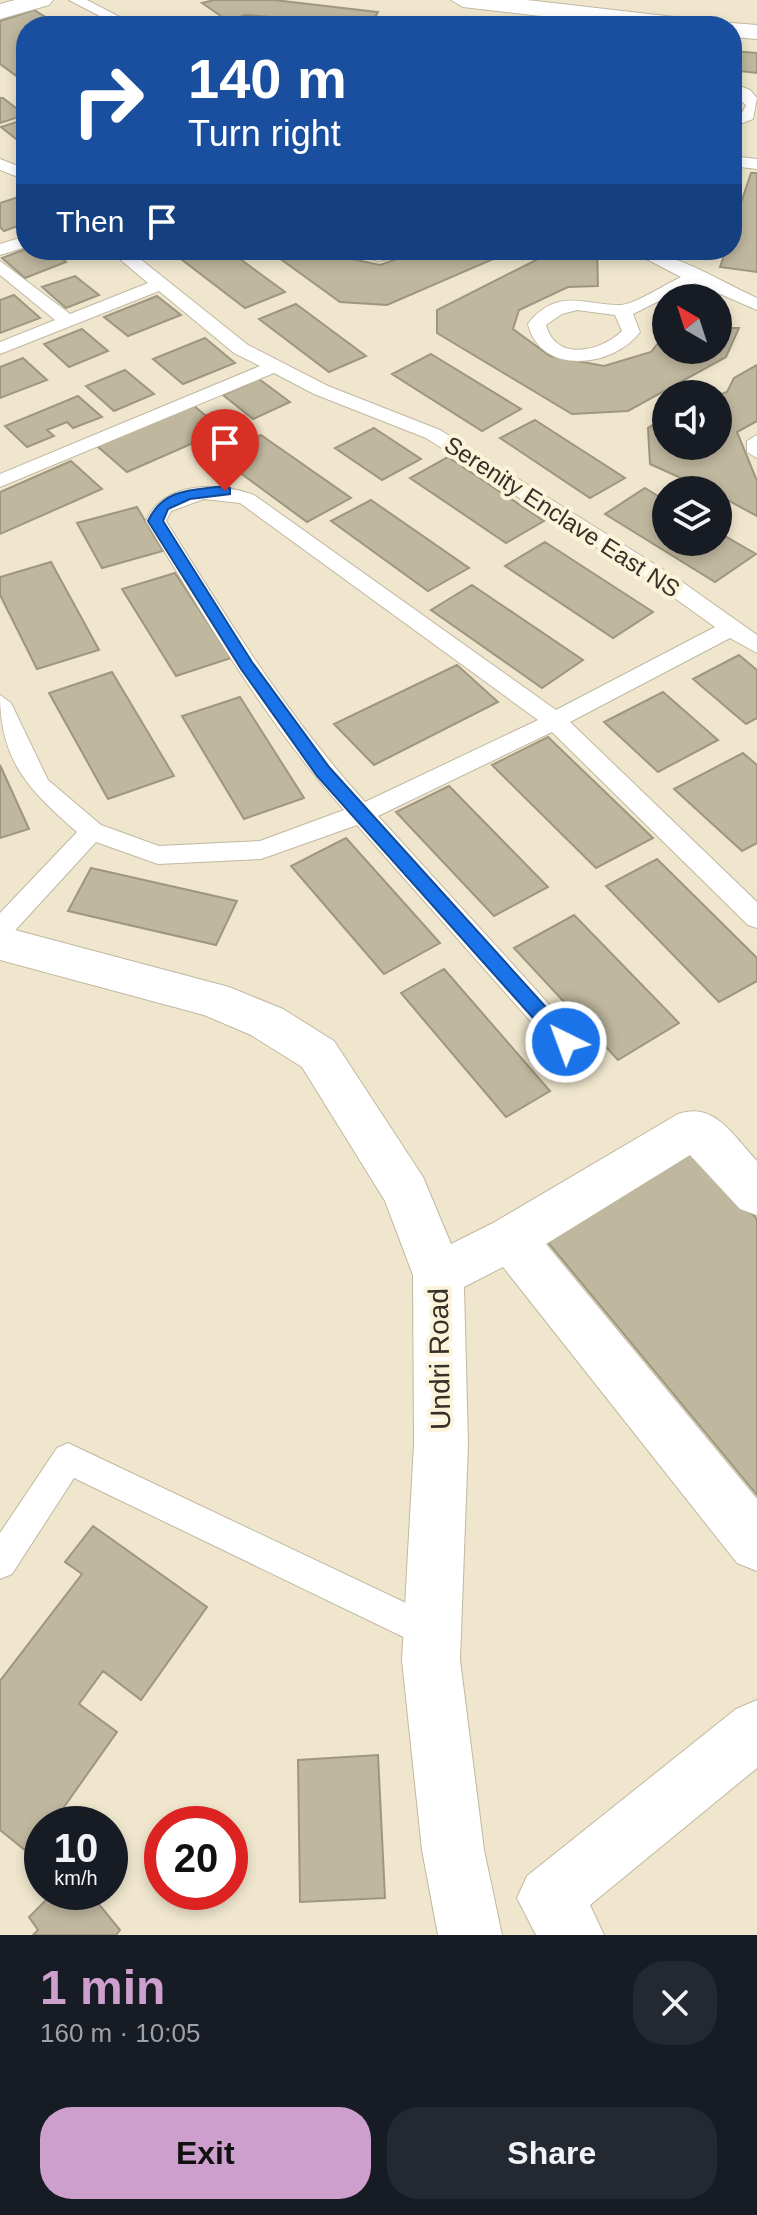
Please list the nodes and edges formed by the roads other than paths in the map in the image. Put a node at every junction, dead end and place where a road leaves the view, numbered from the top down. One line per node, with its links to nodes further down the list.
1 (41, 0): 4 (street)
2 (76, 0): 5 (lane)
3 (463, 0): 6 (street)
4 (0, 12)
5 (109, 16)
6 (604, 16)
7 (742, 92): 8 (lane)
8 (742, 118)
9 (130, 260): 14 (lane, Serenity Enclave East NS)
10 (661, 260): 13 (lane)
11 (689, 260): 13 (lane)
12 (0, 266): 17 (lane)
13 (688, 272): 15 (lane); 16 (lane)
14 (159, 285): 17 (lane); 19 (lane, Serenity Enclave East NS)
15 (757, 305)
16 (623, 312): 16 (lane)
17 (67, 321): 18 (lane)
18 (0, 348)
19 (273, 367): 22 (lane); 23 (lane, Serenity Enclave East NS)
20 (757, 441): 21 (lane)
21 (757, 452)
22 (0, 481)
23 (729, 629): 24 (lane, Serenity Enclave East NS); 26 (lane)
24 (757, 646)
25 (0, 703): 28 (lane)
26 (554, 720): 27 (lane); 27 (lane); 29 (lane)
27 (360, 814): 28 (lane); 32 (lane)
28 (92, 831): 30 (lane)
29 (757, 918)
30 (0, 930)
31 (0, 943): 35 (street, Undri Road)
32 (566, 1042)
33 (757, 1194): 34 (street)
34 (511, 1239): 35 (street); 36 (street)
35 (438, 1275): 38 (street, Undri Road)
36 (757, 1543)
37 (0, 1562): 38 (lane)
38 (432, 1633): 40 (street, Undri Road)
39 (757, 1730): 41 (street)
40 (470, 1935)
41 (572, 1935)

